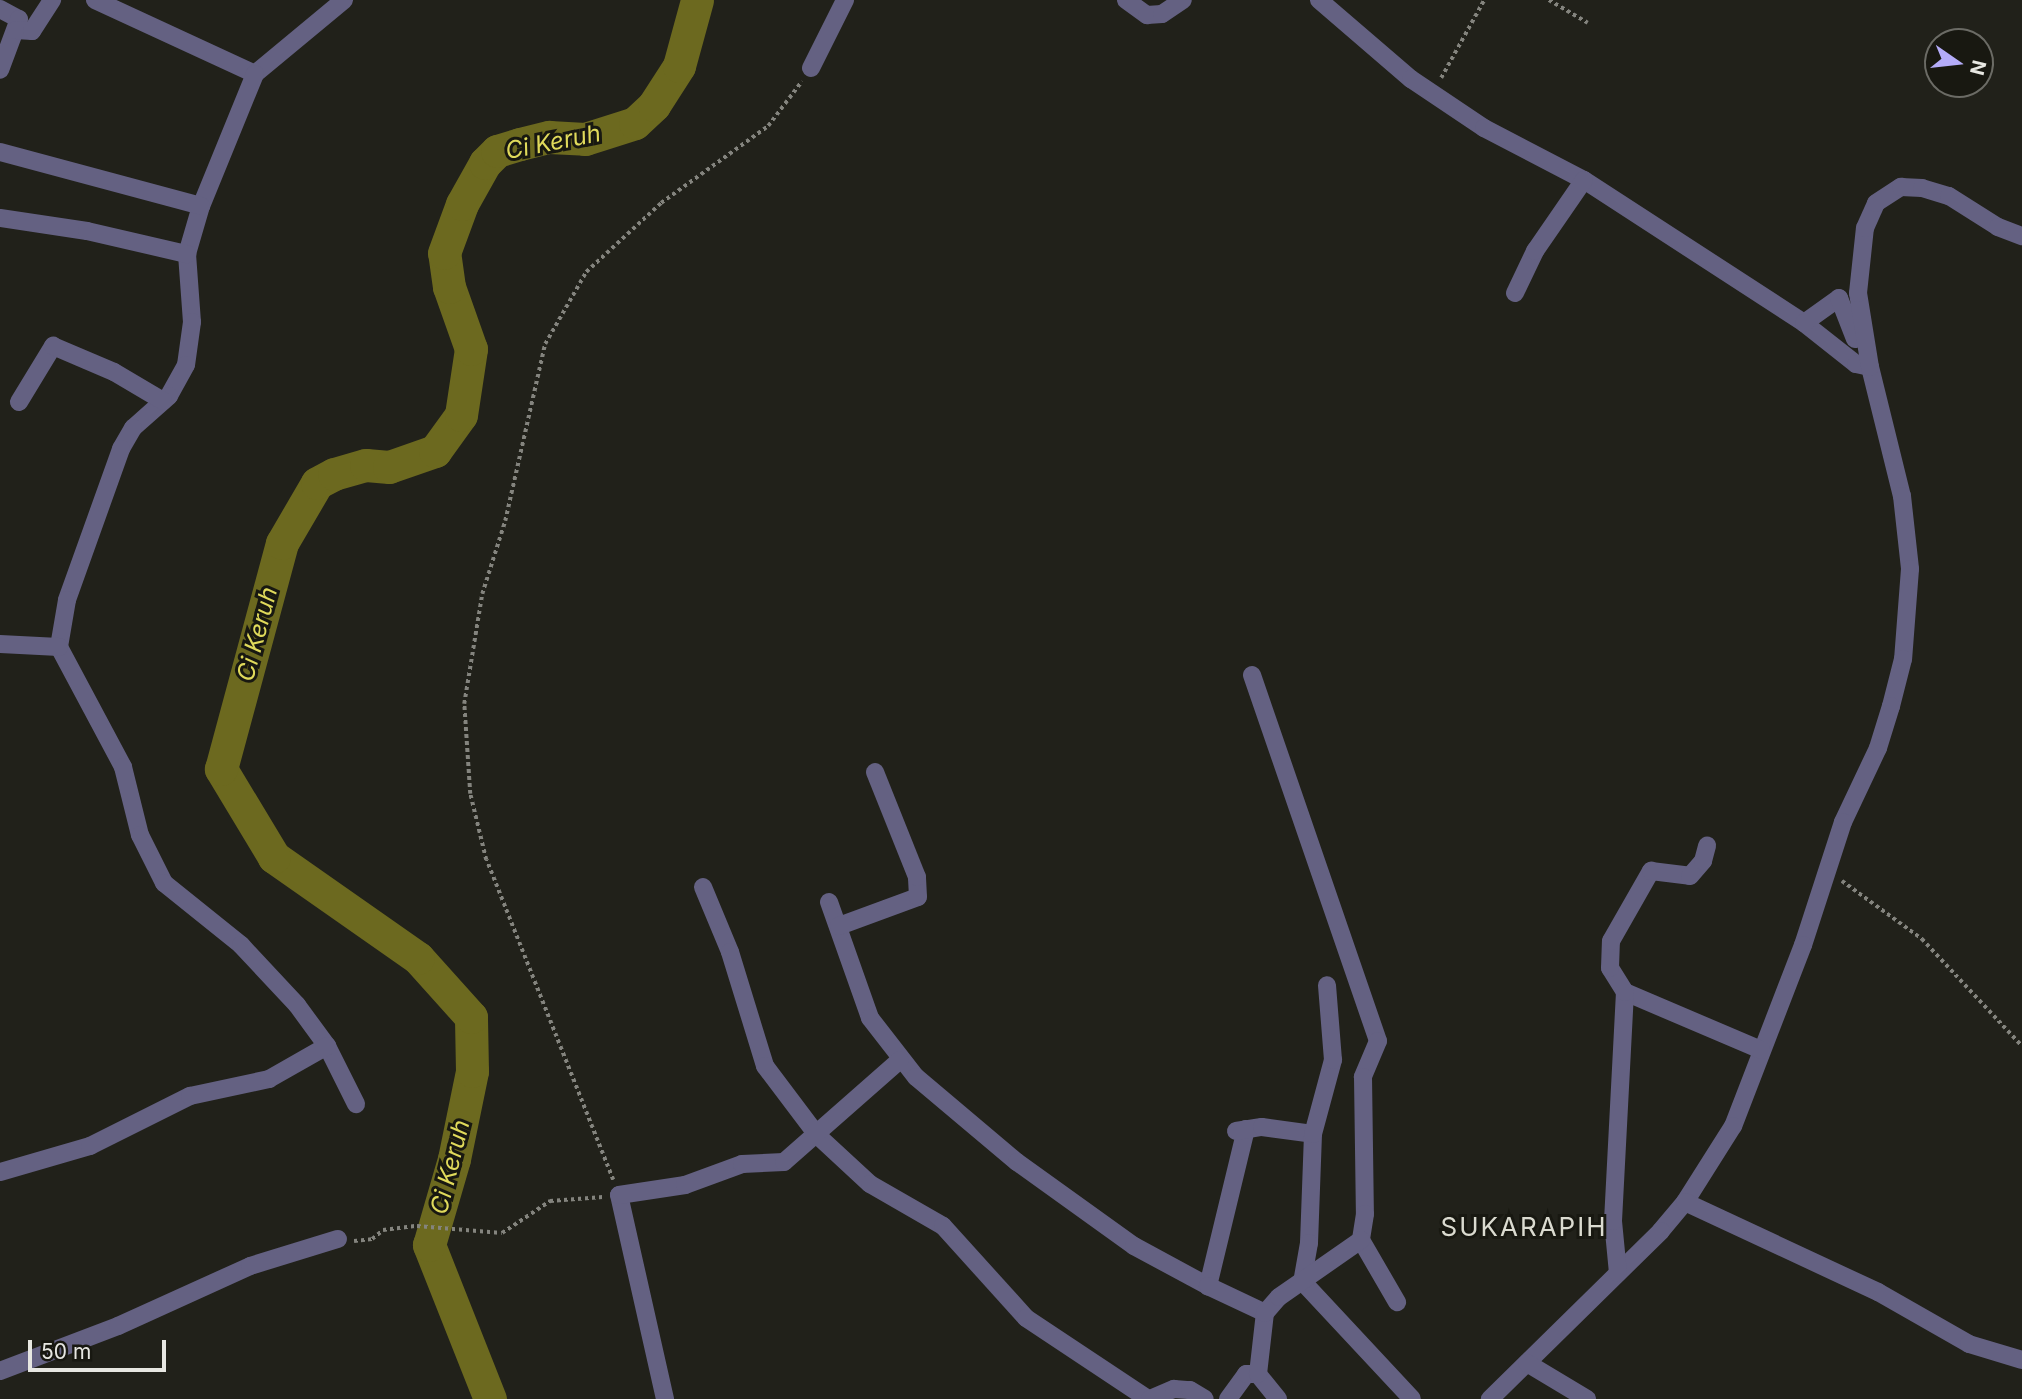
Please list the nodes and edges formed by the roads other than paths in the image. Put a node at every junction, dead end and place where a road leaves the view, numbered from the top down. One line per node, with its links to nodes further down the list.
1 (52, 0): 9 (street)
2 (95, 0): 12 (street)
3 (344, 0): 12 (street)
4 (845, 0): 10 (street)
5 (1126, 0): 6 (street)
6 (1183, 0)
7 (1319, 0): 14 (street)
8 (0, 9): 9 (street)
9 (16, 30): 11 (street)
10 (811, 68)
11 (0, 70)
12 (256, 74): 15 (street)
13 (0, 152): 15 (street)
14 (1584, 180): 19 (street); 20 (street)
15 (201, 206): 18 (street)
16 (0, 218): 18 (street)
17 (2022, 236): 22 (street)
18 (187, 254): 23 (street)
19 (1515, 293)
20 (1804, 323): 21 (street); 21 (street)
21 (1842, 354): 22 (street)
22 (1870, 367): 36 (street)
23 (163, 401): 24 (street); 26 (street)
24 (19, 402)
25 (0, 644): 26 (street)
26 (59, 647): 35 (street)
27 (1252, 675): 44 (street)
28 (875, 772): 32 (street)
29 (1707, 846): 34 (street)
30 (703, 887): 40 (street)
31 (829, 902): 32 (street)
32 (839, 926): 37 (street)
33 (1328, 985): 39 (street)
34 (1625, 992): 36 (street); 45 (street)
35 (327, 1046): 38 (street); 41 (street)
36 (1760, 1050): 42 (street)
37 (900, 1060): 40 (street); 47 (street)
38 (356, 1104)
39 (1313, 1134): 46 (street); 47 (street)
40 (817, 1135): 54 (street); 55 (street)
41 (0, 1172)
42 (1685, 1202): 45 (street); 50 (street)
43 (338, 1239): 52 (street)
44 (1361, 1240): 46 (street); 48 (street)
45 (1618, 1273): 51 (street)
46 (1303, 1281): 49 (street); 59 (street)
47 (1208, 1286): 49 (street)
48 (1397, 1302)
49 (1265, 1313): 53 (street)
50 (2022, 1360)
51 (1527, 1363): 60 (street); 61 (street)
52 (0, 1370)
53 (1258, 1374): 57 (street); 58 (street)
54 (665, 1399)
55 (1149, 1399): 56 (street)
56 (1205, 1399)
57 (1228, 1399)
58 (1278, 1399)
59 (1412, 1399)
60 (1490, 1399)
61 (1587, 1399)

